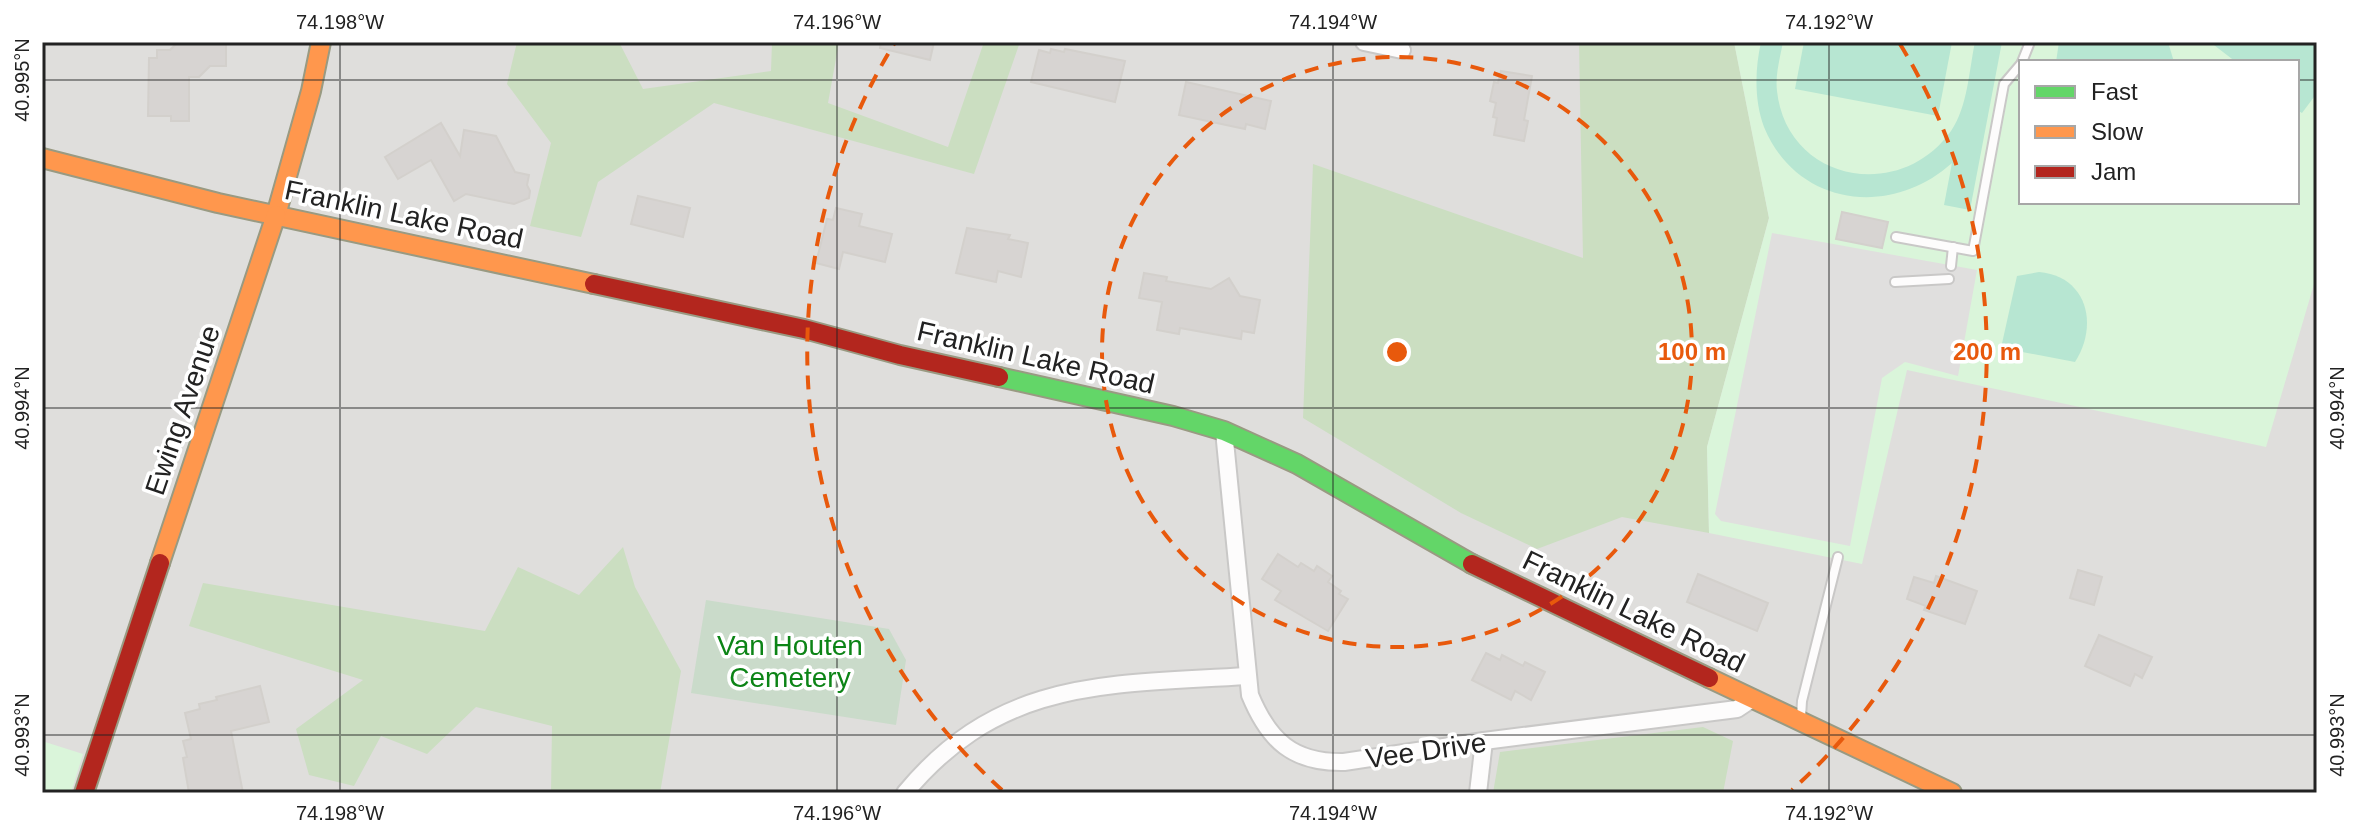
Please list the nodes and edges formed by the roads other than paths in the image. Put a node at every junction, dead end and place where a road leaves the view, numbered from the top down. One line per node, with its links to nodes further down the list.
1 (321, 42): 6 (main road, Ewing Avenue)
2 (1364, 42): 3 (street)
3 (1402, 50)
4 (2019, 66): 8 (lane)
5 (42, 158): 6 (main road, Franklin Lake Road)
6 (276, 215): 12 (main road, Franklin Lake Road); 18 (main road, Ewing Avenue)
7 (1896, 237): 8 (lane)
8 (1953, 247): 9 (lane)
9 (1951, 266)
10 (1949, 279): 11 (lane)
11 (1895, 282)
12 (1224, 431): 14 (street, Vee Drive); 15 (main road, Franklin Lake Road)
13 (1838, 557): 16 (lane)
14 (1246, 676): 17 (street, Vee Drive); 19 (street)
15 (1752, 699): 16 (main road, Franklin Lake Road); 17 (street, Vee Drive)
16 (1800, 722): 21 (main road, Franklin Lake Road)
17 (1484, 741): 20 (street)
18 (84, 793)
19 (905, 793)
20 (1478, 793)
21 (1952, 793)

